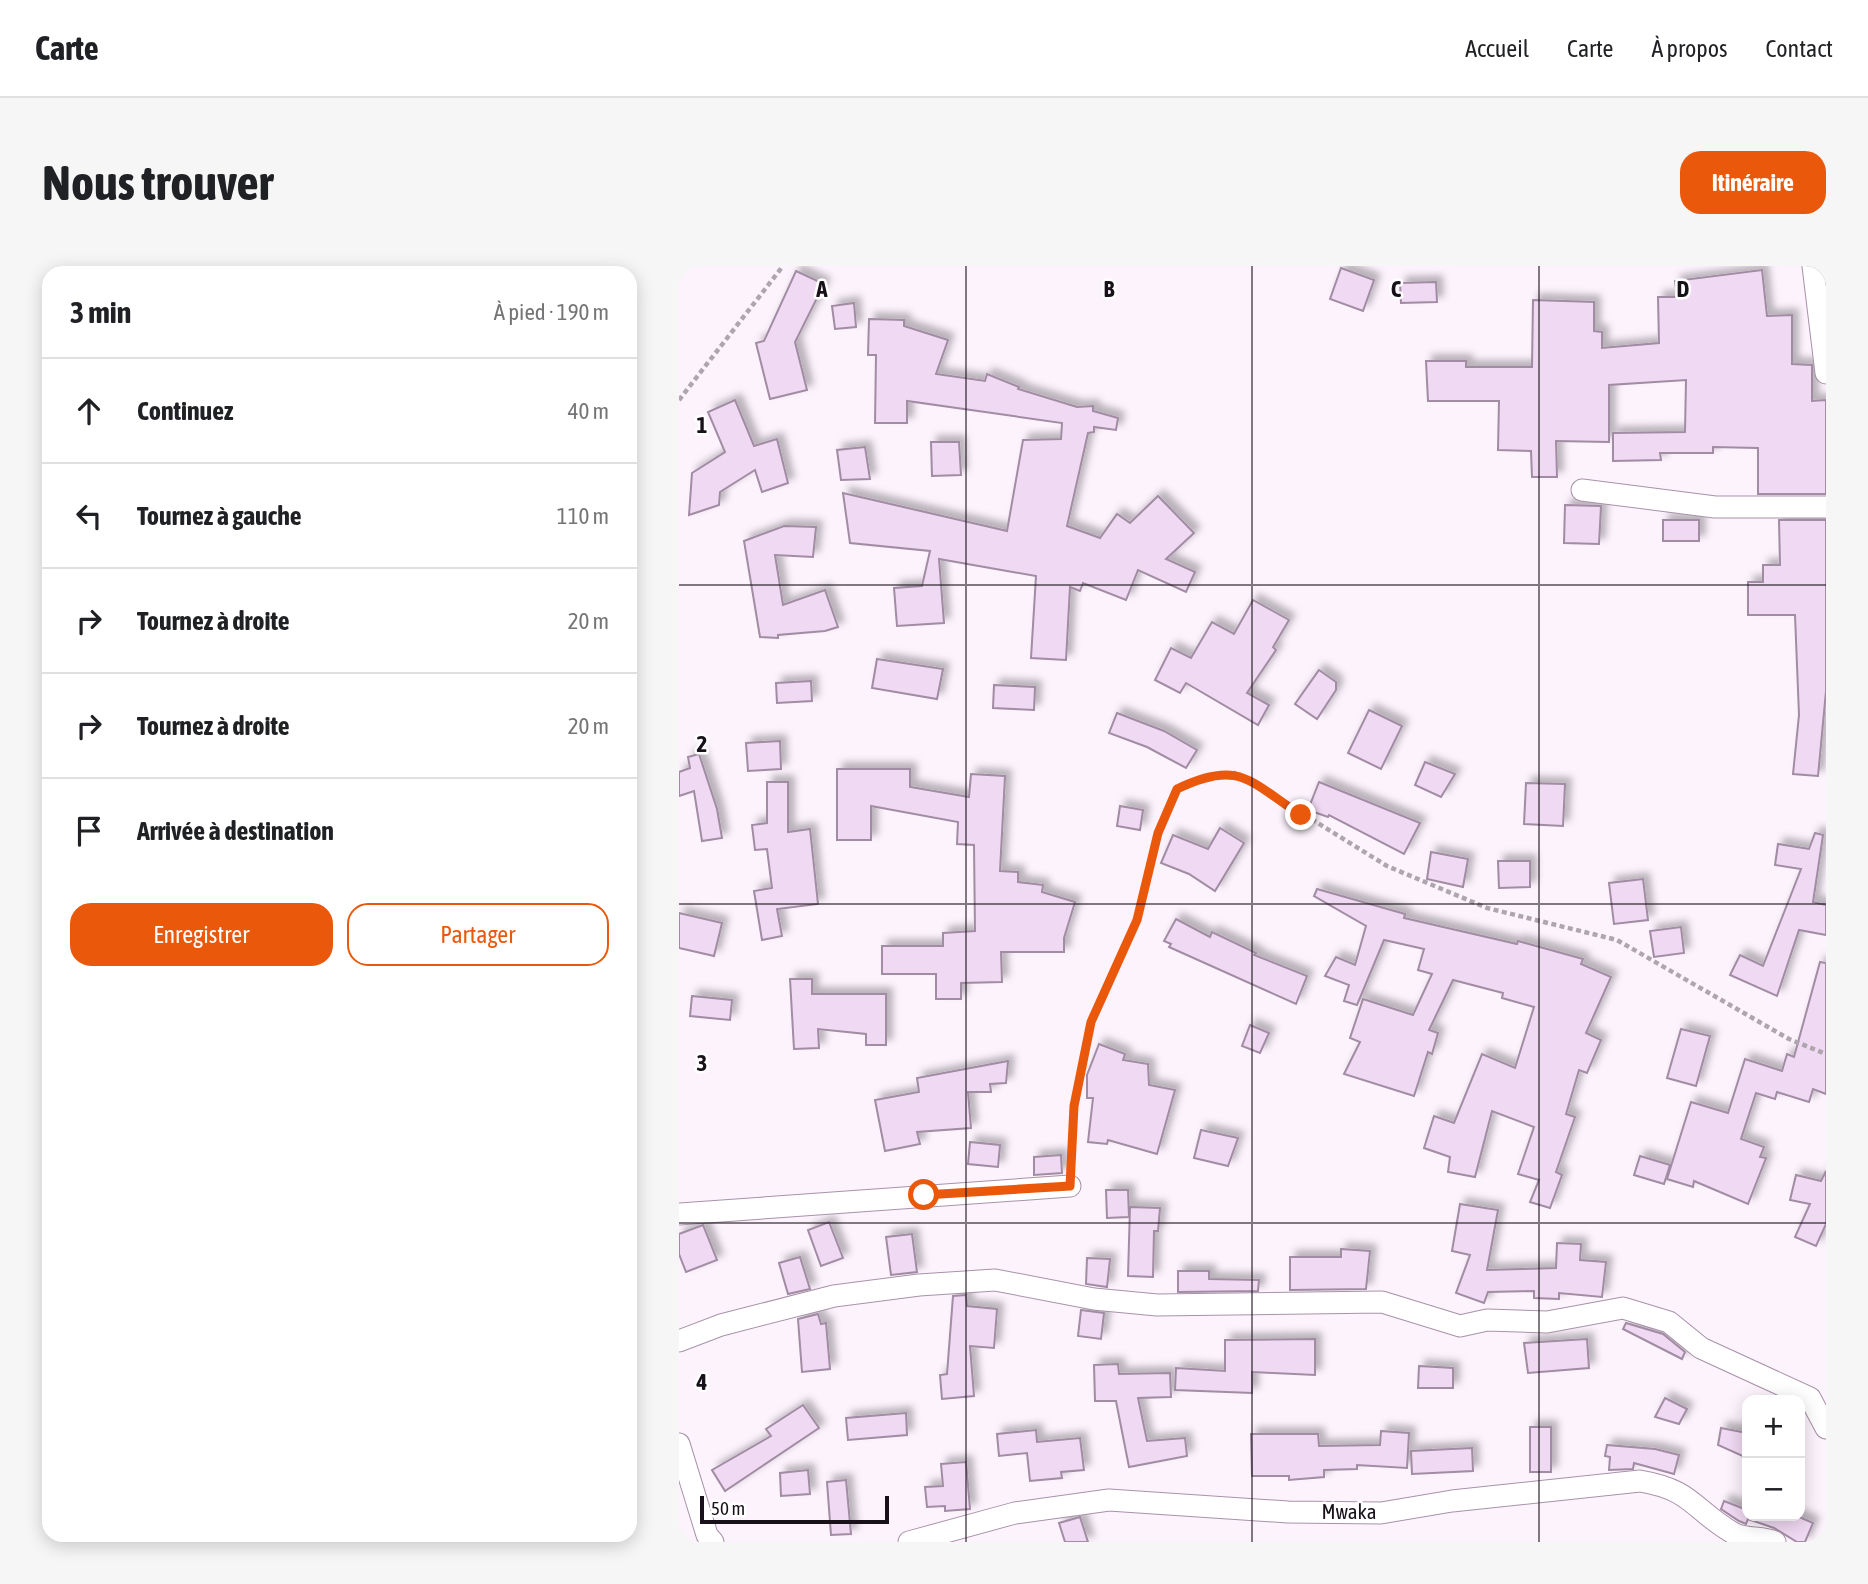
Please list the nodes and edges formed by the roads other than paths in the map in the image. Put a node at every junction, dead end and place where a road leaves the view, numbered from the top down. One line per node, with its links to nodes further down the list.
1 (1813, 266): 2 (street)
2 (1826, 373)
3 (1582, 490): 4 (street)
4 (1826, 508)
5 (1070, 1186): 6 (street)
6 (679, 1214)
7 (679, 1341): 8 (street)
8 (1826, 1428)
9 (679, 1444): 10 (street)
10 (713, 1542)
11 (909, 1542): 12 (street, Mwaka)
12 (1775, 1542)

